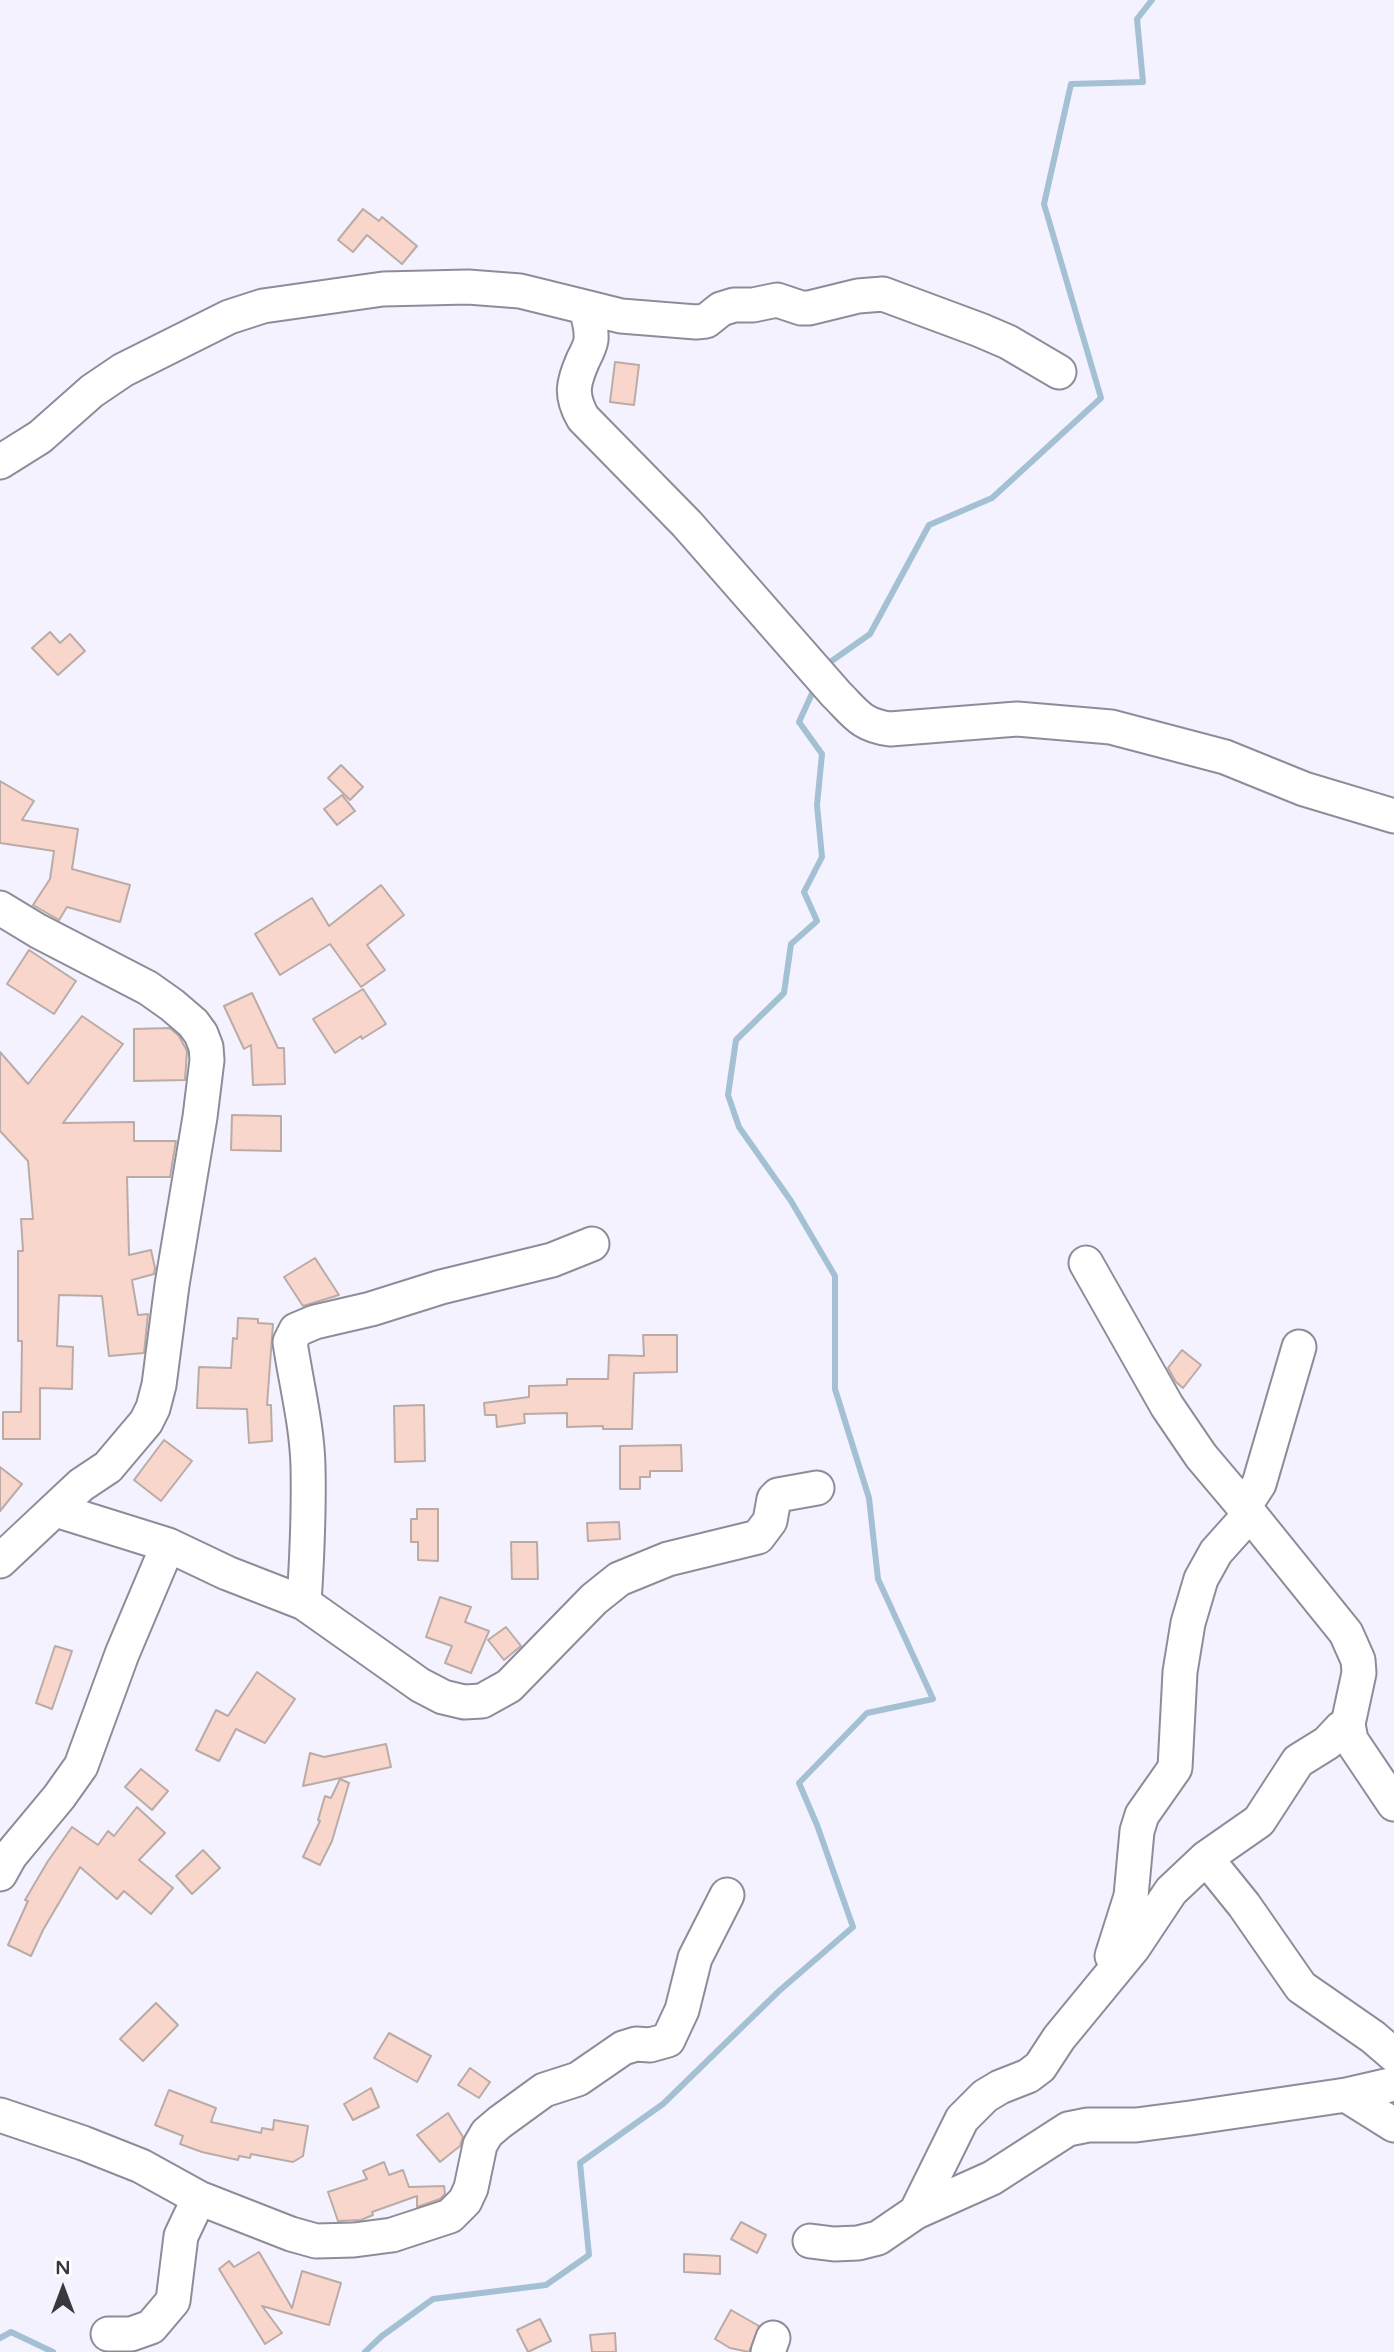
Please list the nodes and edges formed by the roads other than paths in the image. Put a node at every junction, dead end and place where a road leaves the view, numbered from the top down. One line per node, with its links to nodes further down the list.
1 (585, 307): 2 (street); 3 (street); 4 (street)
2 (1059, 372)
3 (0, 462)
4 (1394, 816)
5 (0, 908): 10 (street)
6 (592, 1244): 14 (street)
7 (1086, 1263): 11 (street)
8 (1299, 1347): 11 (street)
9 (817, 1488): 14 (street)
10 (56, 1510): 12 (street); 13 (street)
11 (1247, 1510): 15 (street); 20 (street)
12 (168, 1545): 14 (street); 18 (street)
13 (0, 1561)
14 (304, 1603)
15 (1348, 1724): 16 (street); 17 (street)
16 (1394, 1804)
17 (1206, 1858): 20 (street); 21 (street)
18 (0, 1874)
19 (727, 1895): 26 (street)
20 (1105, 1983): 27 (street)
21 (1394, 2055)
22 (1394, 2084): 23 (street)
23 (1346, 2095): 25 (street); 27 (street)
24 (0, 2115): 26 (street)
25 (1394, 2125)
26 (199, 2198): 29 (street)
27 (916, 2212): 28 (street)
28 (810, 2241)
29 (108, 2334)

